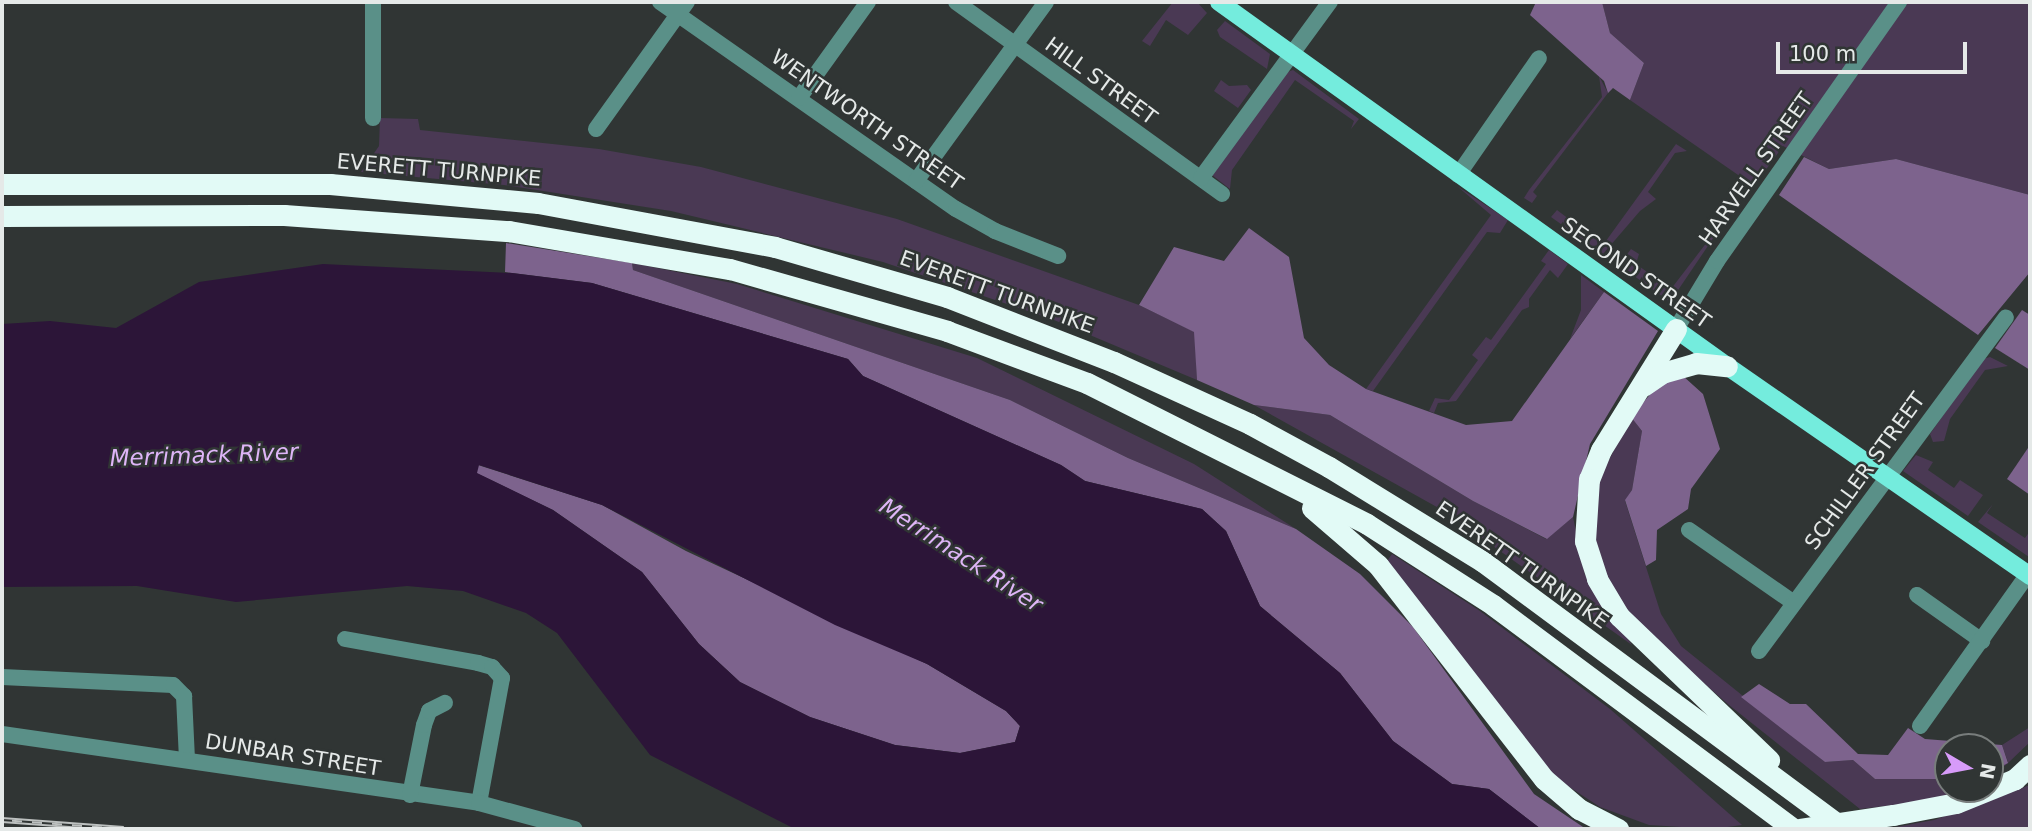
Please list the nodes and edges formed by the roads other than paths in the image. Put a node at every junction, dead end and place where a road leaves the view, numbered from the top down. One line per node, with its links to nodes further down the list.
1 (373, 2): 14 (street)
2 (660, 2): 9 (street, WENTWORTH STREET)
3 (868, 2): 13 (street)
4 (956, 2): 10 (street, HILL STREET)
5 (1046, 2): 10 (street)
6 (1219, 2): 11 (main road, SECOND STREET)
7 (1330, 2): 11 (street)
8 (1899, 2): 24 (street, HARVELL STREET)
9 (683, 8): 13 (street, WENTWORTH STREET); 15 (street)
10 (1016, 45): 17 (street, HILL STREET); 18 (street)
11 (1292, 55): 16 (main road, SECOND STREET); 17 (street)
12 (1539, 58): 16 (street)
13 (799, 98): 18 (street, WENTWORTH STREET)
14 (373, 118)
15 (596, 129)
16 (1458, 175): 24 (main road, SECOND STREET)
17 (1201, 178): 20 (street, HILL STREET)
18 (916, 181): 22 (street, WENTWORTH STREET)
19 (2, 184): 48 (highway, EVERETT TURNPIKE)
20 (1222, 194)
21 (2, 216): 26 (highway)
22 (1058, 256)
23 (2006, 317): 28 (street, SCHILLER STREET)
24 (1676, 329): 25 (main road, SECOND STREET); 27 (highway)
25 (1727, 366): 27 (highway); 28 (main road, SECOND STREET)
26 (1087, 383): 45 (highway); 46 (highway)
27 (1641, 387): 48 (highway)
28 (1886, 476): 30 (main road, SECOND STREET); 32 (street, SCHILLER STREET)
29 (1689, 530): 32 (street)
30 (2029, 575): 34 (street)
31 (1917, 595): 34 (street)
32 (1794, 603): 35 (street, SCHILLER STREET)
33 (345, 639): 43 (street)
34 (1982, 641): 38 (street)
35 (1759, 651)
36 (2, 677): 40 (street)
37 (445, 703): 42 (street)
38 (1920, 726)
39 (2, 734): 40 (street, DUNBAR STREET)
40 (187, 759): 42 (street, DUNBAR STREET)
41 (2030, 765): 47 (highway, bridge)
42 (410, 795): 43 (street, DUNBAR STREET)
43 (479, 803): 44 (street, DUNBAR STREET)
44 (575, 829)
45 (1618, 829)
46 (1794, 829)
47 (1800, 829)
48 (1843, 829)

